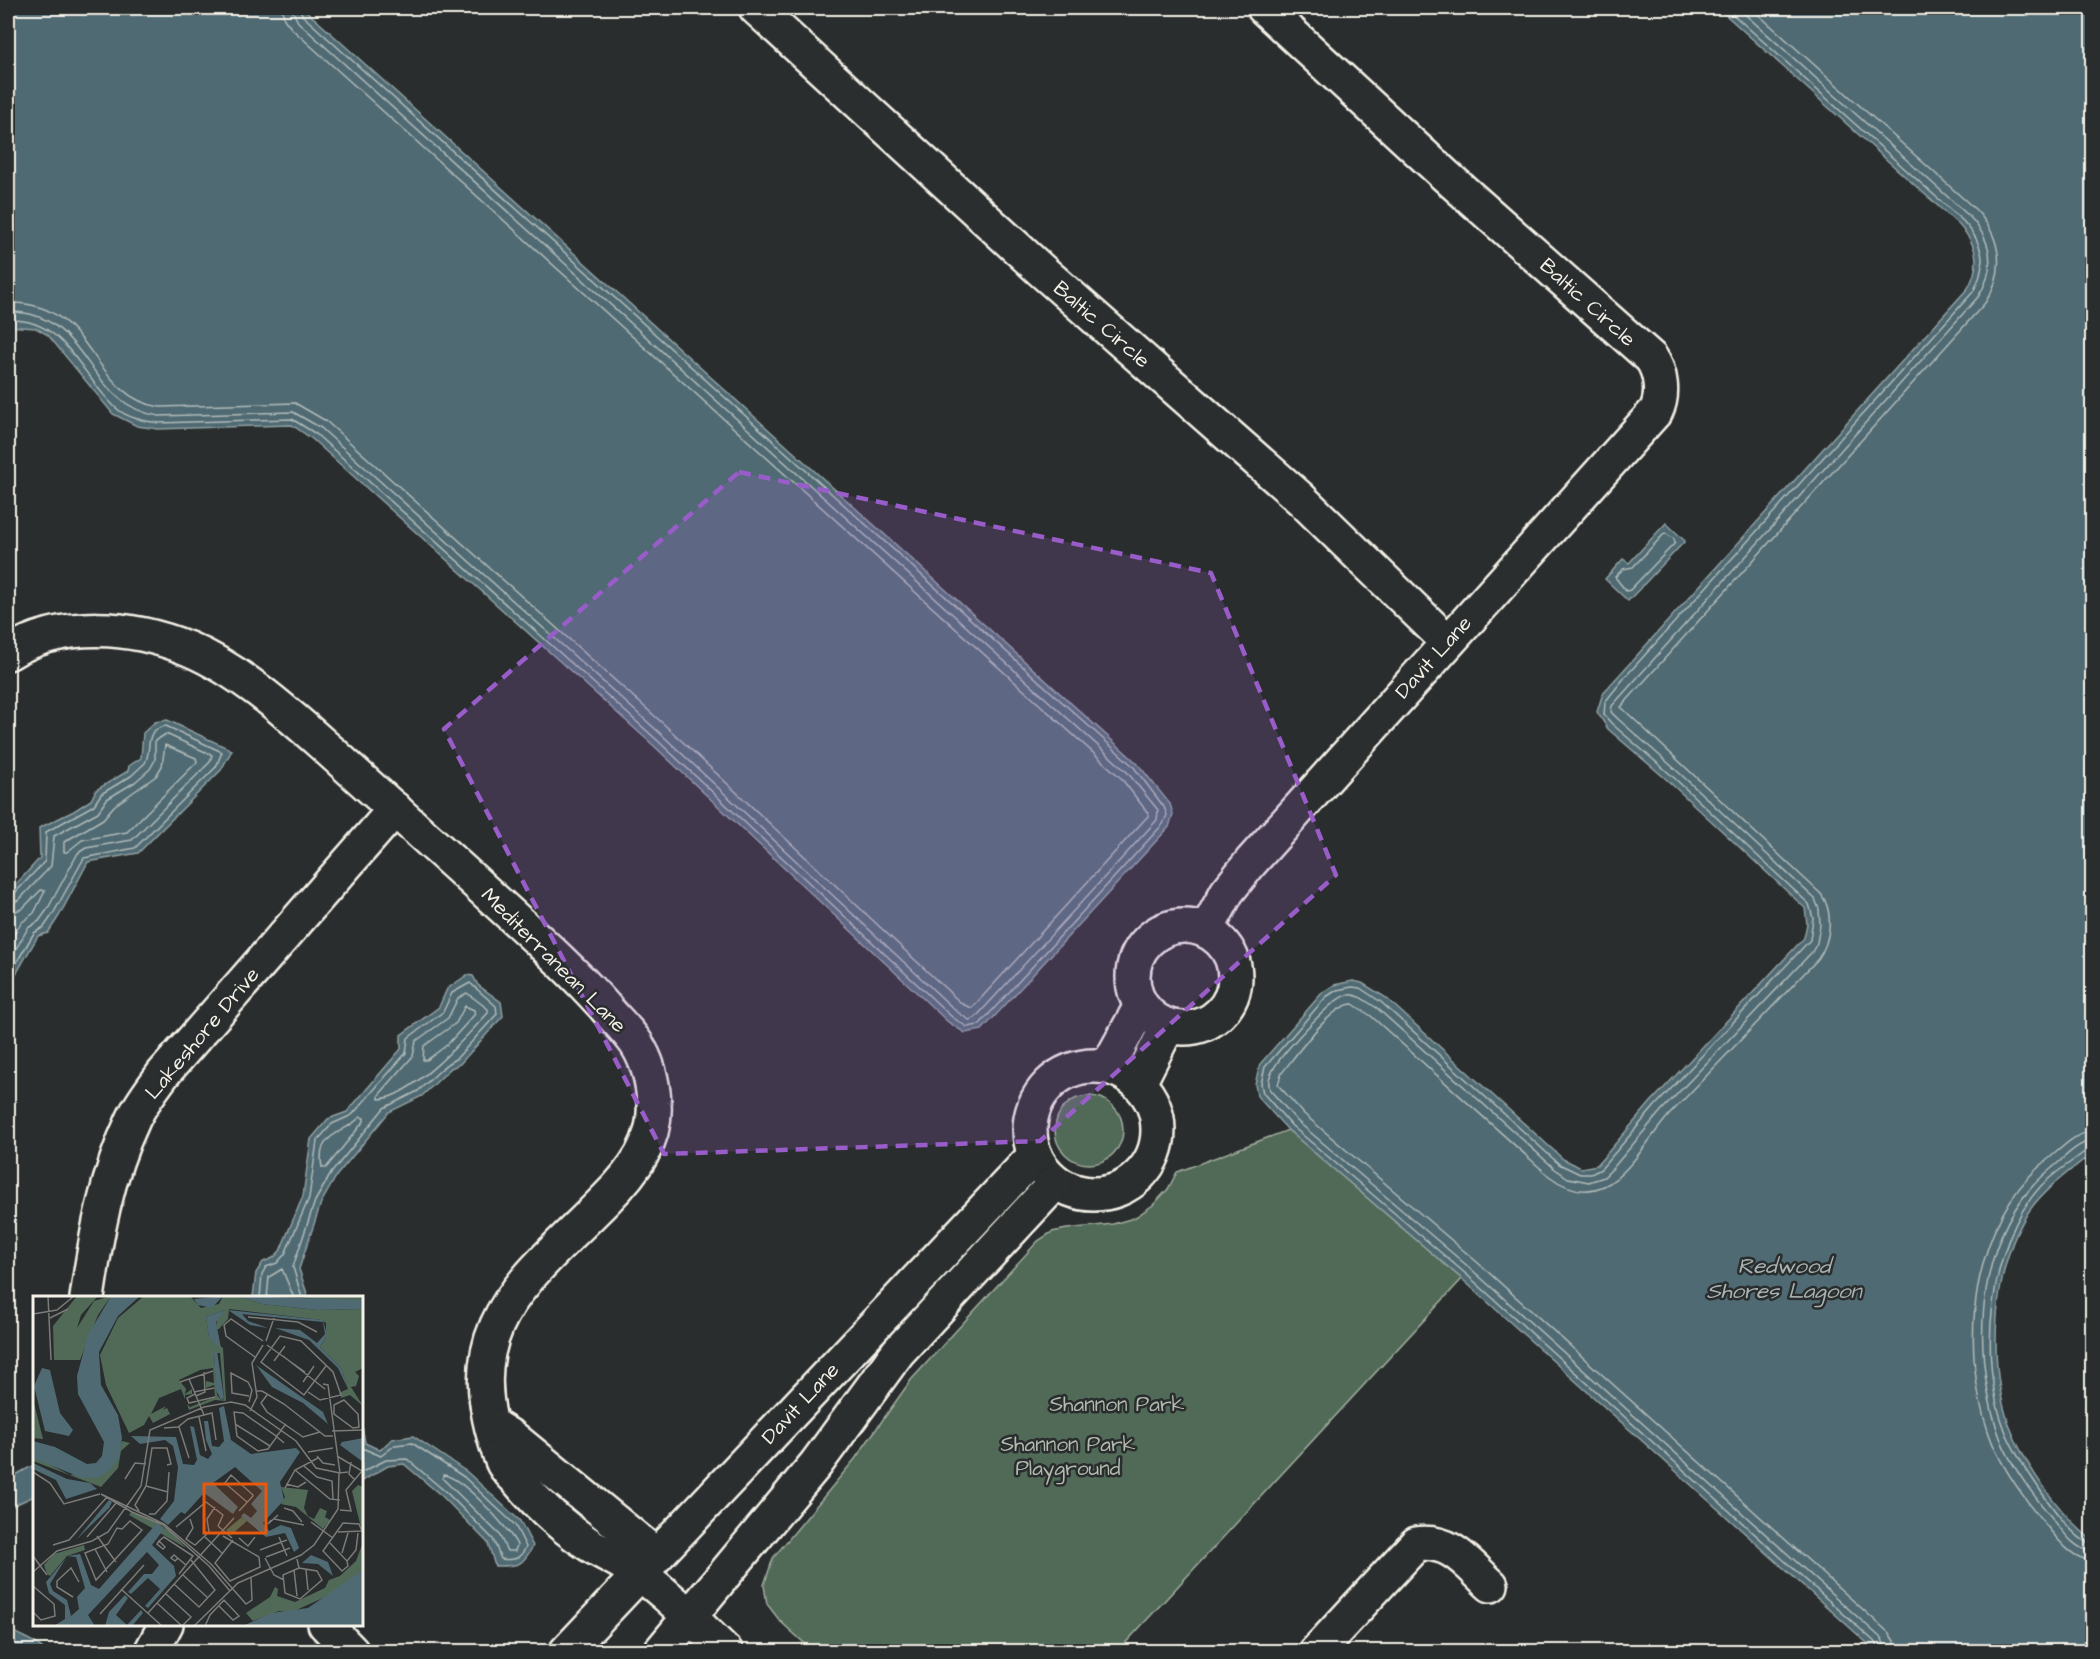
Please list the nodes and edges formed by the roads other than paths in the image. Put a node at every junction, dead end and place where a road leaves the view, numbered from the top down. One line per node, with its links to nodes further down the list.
1 (756, 8): 4 (street, Baltic Circle)
2 (1264, 8): 3 (street, Baltic Circle)
3 (1660, 387): 4 (street, Davit Lane)
4 (1447, 641): 7 (street, Davit Lane)
5 (8, 653): 6 (street, Mediterranean Lane)
6 (395, 809): 14 (street, Lakeshore Drive); 15 (street, Mediterranean Lane)
7 (1206, 931): 8 (street); 9 (street)
8 (1142, 1006): 9 (street); 10 (street)
9 (1168, 1026): 11 (street)
10 (1108, 1066): 11 (street); 12 (street)
11 (1139, 1083): 13 (street)
12 (1035, 1155): 13 (street); 15 (street, Davit Lane)
13 (1056, 1182): 17 (street, Davit Lane)
14 (87, 1296)
15 (648, 1564): 17 (street); 22 (street, Davit Lane)
16 (1491, 1585): 25 (street)
17 (690, 1618): 23 (street, Davit Lane); 24 (street)
18 (165, 1626): 20 (street)
19 (327, 1626): 21 (street)
20 (151, 1652)
21 (352, 1652)
22 (566, 1652)
23 (660, 1652)
24 (726, 1652)
25 (1316, 1652)

